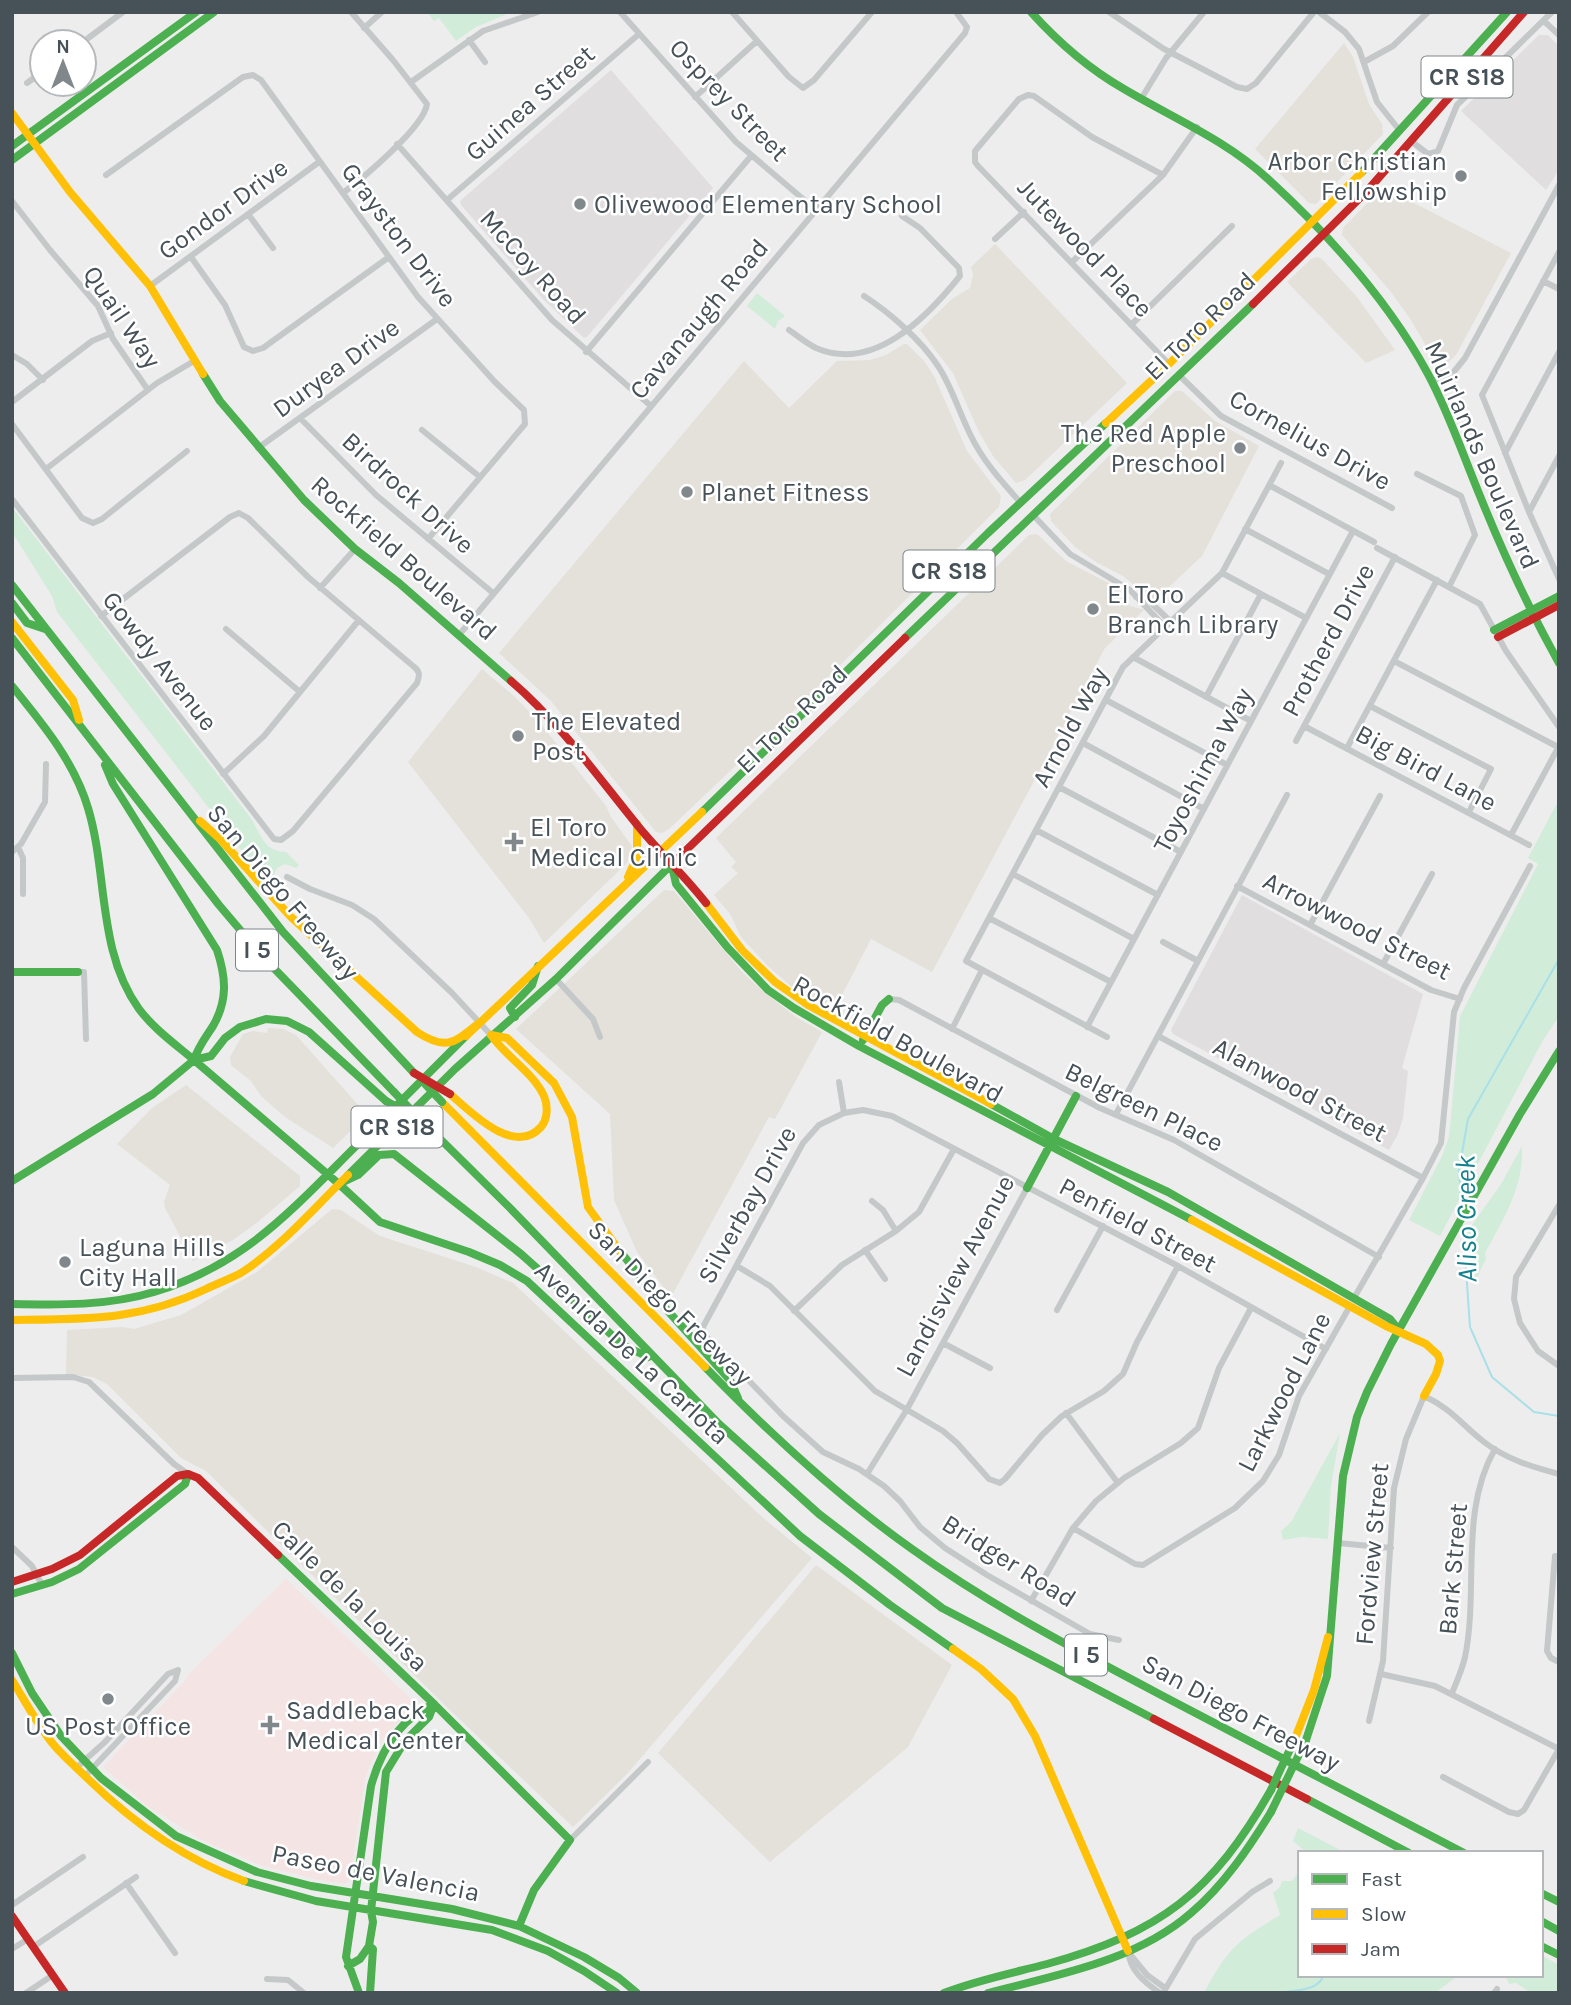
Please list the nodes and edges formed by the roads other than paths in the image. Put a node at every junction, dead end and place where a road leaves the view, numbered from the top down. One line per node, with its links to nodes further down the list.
1 (123, 12): 21 (street)
2 (196, 12): 35 (main road)
3 (214, 12): 37 (main road)
4 (351, 12): 20 (street)
5 (383, 12): 20 (street)
6 (538, 12): 24 (street)
7 (620, 12): 22 (street, Osprey Street)
8 (732, 12): 25 (street)
9 (872, 12): 25 (street)
10 (956, 12): 49 (street, Cavanaugh Road)
11 (1031, 12): 31 (main road, Muirlands Boulevard)
12 (1109, 12): 26 (street)
13 (1204, 12): 26 (street)
14 (1317, 12): 26 (street); 28 (street)
15 (1428, 12): 28 (street)
16 (1507, 12): 34 (main road, El Toro Road / CR S18)
17 (1524, 12): 36 (main road, El Toro Road / CR S18)
18 (1552, 12): 19 (street)
19 (1544, 21): 23 (street); 36 (street)
20 (364, 28): 29 (street)
21 (98, 31)
22 (639, 34): 30 (street, Osprey Street); 48 (street, Guinea Street)
23 (1559, 35)
24 (469, 40): 27 (street); 29 (street)
25 (757, 41): 30 (street)
26 (1171, 52): 31 (street)
27 (485, 62)
28 (1364, 62): 34 (street)
29 (411, 82): 38 (street)
30 (695, 97): 40 (street, Osprey Street)
31 (1141, 99): 33 (main road, Muirlands Boulevard)
32 (12, 113): 35 (main road, Rockfield Boulevard)
33 (1197, 127): 44 (street); 53 (main road, Muirlands Boulevard)
34 (1400, 131): 36 (main road); 53 (main road, El Toro Road / CR S18)
35 (29, 134): 37 (main road, Rockfield Boulevard); 39 (main road)
36 (1411, 141): 55 (main road, El Toro Road / CR S18)
37 (35, 143): 41 (main road); 63 (main road, Rockfield Boulevard)
38 (397, 145): 46 (street); 48 (street, McCoy Road)
39 (12, 146)
40 (751, 156): 49 (street, Osprey Street); 71 (street)
41 (12, 160)
42 (319, 162): 43 (street, Grayston Drive); 46 (street, Grayston Drive); 51 (street, Gondor Drive)
43 (106, 175)
44 (1163, 175): 50 (street, Jutewood Place); 61 (street)
45 (1559, 185): 78 (street)
46 (343, 192): 60 (street, Grayston Drive)
47 (12, 201): 70 (street, Quail Way)
48 (447, 201): 71 (street, McCoy Road)
49 (816, 210): 81 (street, Cavanaugh Road)
50 (1024, 212): 56 (street); 61 (street, Jutewood Place)
51 (248, 214): 57 (street); 59 (street, Gondor Drive)
52 (902, 216): 69 (street)
53 (1311, 222): 55 (main road, Muirlands Boulevard); 75 (main road, El Toro Road / CR S18)
54 (1232, 226): 67 (street)
55 (1323, 234): 76 (main road, El Toro Road / CR S18); 78 (main road, Muirlands Boulevard)
56 (995, 239)
57 (273, 248)
58 (1559, 252): 62 (street)
59 (191, 257): 60 (street); 63 (street, Gondor Drive)
60 (389, 257): 66 (street, Grayston Drive)
61 (1072, 262): 67 (street, Jutewood Place)
62 (1543, 281): 64 (street); 87 (street)
63 (150, 286): 74 (main road, Rockfield Boulevard)
64 (1559, 289)
65 (864, 296): 69 (street)
66 (437, 319): 82 (street, Duryea Drive); 92 (street, Grayston Drive)
67 (1131, 325): 75 (street, Jutewood Place)
68 (789, 330): 69 (street)
69 (906, 331): 95 (street)
70 (111, 333): 77 (street); 79 (street, Quail Way)
71 (586, 352): 81 (street, McCoy Road)
72 (1559, 352): 87 (street)
73 (12, 355): 77 (street)
74 (194, 361): 79 (street); 85 (main road, Rockfield Boulevard)
75 (1170, 365): 76 (main road); 95 (main road, El Toro Road / CR S18)
76 (1180, 376): 96 (street, Cornelius Drive); 98 (main road, El Toro Road / CR S18)
77 (43, 380): 80 (street)
78 (1432, 381): 116 (main road, Muirlands Boulevard)
79 (148, 390): 90 (street)
80 (12, 402)
81 (651, 406): 111 (street, Cavanaugh Road)
82 (300, 418): 85 (street, Duryea Drive); 101 (street, Birdrock Drive)
83 (12, 424): 90 (street)
84 (422, 430): 92 (street)
85 (258, 449): 102 (main road, Rockfield Boulevard)
86 (187, 451): 90 (street)
87 (1505, 453): 97 (street)
88 (1559, 456): 97 (street)
89 (1281, 463): 93 (street, Arnold Way)
90 (46, 469)
91 (1417, 474): 109 (street)
92 (480, 477): 101 (street)
93 (1269, 485): 99 (street, Arnold Way); 100 (street)
94 (12, 499): 117 (street, Gowdy Avenue)
95 (1021, 503): 98 (main road); 131 (main road, El Toro Road / CR S18)
96 (1392, 508)
97 (1529, 512): 106 (street)
98 (1034, 516): 121 (street); 135 (main road, El Toro Road / CR S18)
99 (1245, 529): 104 (street, Arnold Way); 105 (street)
100 (1353, 531): 103 (street); 105 (street, Toyoshima Way)
101 (428, 540): 111 (street, Birdrock Drive)
102 (355, 549): 110 (street); 125 (main road, Rockfield Boulevard)
103 (1395, 557): 107 (street); 139 (street, Protherd Drive)
104 (1222, 573): 112 (street); 121 (street, Arnold Way)
105 (1329, 574): 118 (street, Toyoshima Way)
106 (1559, 579)
107 (1437, 580): 109 (street); 128 (street)
108 (12, 585): 122 (main road, San Diego Freeway / I 5)
109 (1449, 587): 124 (street)
110 (320, 588): 117 (street); 119 (street)
111 (493, 593): 125 (street, Cavanaugh Road)
112 (1261, 594): 118 (street); 133 (street)
113 (1559, 596): 116 (main road)
114 (12, 603): 122 (main road)
115 (1559, 605): 116 (main road)
116 (1532, 614): 124 (main road); 129 (main road, Muirlands Boulevard)
117 (101, 616): 148 (street, Gowdy Avenue)
118 (1306, 618): 137 (street, Toyoshima Way)
119 (359, 620): 132 (street); 148 (street, Gowdy Avenue)
120 (12, 622): 138 (main road)
121 (1167, 624): 127 (street, Arnold Way)
122 (45, 629): 153 (main road, San Diego Freeway / I 5)
123 (226, 629): 132 (street)
124 (1496, 634): 140 (street)
125 (459, 635): 155 (main road, Rockfield Boulevard)
126 (12, 638): 138 (main road, San Diego Freeway / I 5)
127 (1133, 657): 133 (street); 134 (street, Arnold Way)
128 (1394, 661): 136 (street); 143 (street)
129 (1559, 663)
130 (12, 686): 197 (main road, Avenida De La Carlota)
131 (827, 689): 135 (main road); 160 (main road, El Toro Road / CR S18)
132 (300, 692): 148 (street)
133 (1206, 697): 137 (street)
134 (1106, 699): 142 (street, Arnold Way); 147 (street)
135 (839, 701): 162 (main road, El Toro Road / CR S18)
136 (1370, 706): 144 (street); 154 (street)
137 (1251, 721): 147 (street, Toyoshima Way)
138 (80, 726): 145 (main road, San Diego Freeway / I 5)
139 (1304, 726): 141 (street, Protherd Drive); 144 (street, Big Bird Lane)
140 (1559, 727)
141 (1296, 741)
142 (1083, 743): 149 (street, Arnold Way); 152 (street)
143 (1558, 746): 157 (street)
144 (1347, 748): 154 (street, Big Bird Lane)
145 (101, 753): 197 (main road); 204 (main road, San Diego Freeway / I 5, bridge)
146 (46, 764): 159 (street)
147 (1227, 765): 152 (street, Toyoshima Way)
148 (223, 774)
149 (1059, 787): 156 (street, Arnold Way); 161 (street)
150 (1287, 795): 167 (street)
151 (1380, 796): 172 (street)
152 (1204, 809): 161 (street, Toyoshima Way)
153 (187, 811): 186 (main road); 199 (main road, San Diego Freeway / I 5)
154 (1469, 813): 157 (street, Big Bird Lane)
155 (636, 824): 160 (main road, Rockfield Boulevard); 168 (main road)
156 (1036, 830): 165 (street, Arnold Way); 170 (street)
157 (1511, 835): 158 (street, Big Bird Lane)
158 (1529, 845)
159 (15, 850): 169 (street)
160 (660, 852): 162 (main road, Rockfield Boulevard); 168 (main road, El Toro Road / CR S18)
161 (1181, 852): 170 (street, Toyoshima Way)
162 (672, 866): 181 (main road, El Toro Road / CR S18); 192 (main road, Rockfield Boulevard); 195 (main road, Rockfield Boulevard)
163 (1530, 866): 184 (street, Larkwood Lane)
164 (1432, 873): 176 (street)
165 (1013, 874): 171 (street, Arnold Way); 173 (street)
166 (288, 877): 186 (street)
167 (1237, 886): 172 (street, Arrowwood Street); 175 (street)
168 (621, 888): 177 (main road, El Toro Road / CR S18)
169 (23, 894)
170 (1157, 895): 173 (street, Toyoshima Way)
171 (989, 918): 178 (street, Arnold Way); 182 (street)
172 (1310, 925): 176 (street, Arrowwood Street)
173 (1134, 939): 182 (street, Toyoshima Way)
174 (1163, 942): 175 (street)
175 (1198, 961): 190 (street)
176 (1383, 964): 184 (street, Arrowwood Street)
177 (538, 966): 185 (main road); 186 (main road, El Toro Road / CR S18)
178 (982, 970): 187 (street); 188 (street)
179 (12, 972): 180 (main road)
180 (78, 972): 194 (street)
181 (556, 979): 185 (main road, El Toro Road / CR S18); 191 (street)
182 (1111, 982): 187 (street, Toyoshima Way)
183 (889, 999): 188 (street, Belgreen Place); 192 (main road)
184 (1460, 999): 208 (street, Larkwood Lane)
185 (515, 1017): 189 (main road, El Toro Road / CR S18)
186 (480, 1023): 189 (street); 207 (main road, El Toro Road / CR S18)
187 (1087, 1027): 193 (street)
188 (952, 1029): 201 (street, Belgreen Place)
189 (491, 1035): 199 (main road, bridge); 210 (main road, El Toro Road / CR S18); 237 (main road)
190 (1158, 1036): 203 (street); 208 (street, Alanwood Street)
191 (600, 1037)
192 (865, 1037): 195 (main road); 205 (main road, Rockfield Boulevard)
193 (1107, 1037)
194 (86, 1039)
195 (859, 1046): 205 (main road, Rockfield Boulevard)
196 (1559, 1051): 198 (main road)
197 (194, 1060): 204 (main road, bridge); 207 (main road, Avenida De La Carlota); 209 (main road)
198 (1556, 1063): 227 (main road)
199 (414, 1073): 237 (main road, San Diego Freeway / I 5, bridge)
200 (839, 1082): 202 (street)
201 (1076, 1096): 203 (street, Belgreen Place); 205 (main road, Landisview Avenue)
202 (844, 1113): 206 (street, Penfield Street); 218 (street, Silverbay Drive)
203 (1116, 1114): 217 (street, Belgreen Place)
204 (422, 1121): 232 (main road, San Diego Freeway / I 5)
205 (1052, 1143): 211 (main road, Landisview Avenue); 221 (main road, Rockfield Boulevard)
206 (954, 1149): 211 (street, Penfield Street); 215 (street)
207 (328, 1174): 210 (main road, Avenida De La Carlota); 222 (main road, El Toro Road / CR S18)
208 (1423, 1178): 217 (street, Larkwood Lane)
209 (12, 1181)
210 (339, 1185): 226 (main road, El Toro Road / CR S18); 232 (main road); 290 (main road, Avenida De La Carlota)
211 (1027, 1188): 214 (street, Penfield Street); 229 (street, Landisview Avenue)
212 (872, 1201): 215 (street)
213 (1559, 1205): 233 (street)
214 (1103, 1226): 219 (street, Penfield Street); 224 (street)
215 (896, 1231): 216 (street)
216 (865, 1250): 220 (street); 225 (street)
217 (1379, 1257): 221 (street, Larkwood Lane)
218 (737, 1266): 225 (street); 228 (street, Silverbay Drive)
219 (1178, 1266): 223 (street, Penfield Street); 239 (street)
220 (885, 1279)
221 (1352, 1302): 227 (main road, Rockfield Boulevard); 230 (street, Larkwood Lane)
222 (12, 1304)
223 (1251, 1308): 230 (street, Penfield Street); 244 (street)
224 (1057, 1310)
225 (794, 1311): 238 (street)
226 (12, 1320)
227 (1398, 1329): 231 (main road, Rockfield Boulevard); 246 (main road)
228 (702, 1332): 242 (street, Bridger Road)
229 (943, 1343): 234 (street); 238 (street, Landisview Avenue)
230 (1326, 1349): 245 (street, Larkwood Lane)
231 (1439, 1355): 236 (main road, Fordview Street)
232 (656, 1361): 272 (main road, San Diego Freeway / I 5)
233 (1559, 1366)
234 (990, 1368)
235 (12, 1378): 241 (street)
236 (1424, 1396): 240 (street); 248 (street, Fordview Street)
237 (742, 1405): 273 (main road, San Diego Freeway / I 5)
238 (906, 1410): 239 (street); 242 (street, Landisview Avenue)
239 (1066, 1413): 244 (street)
240 (1495, 1449): 243 (street); 261 (street, Bark Street)
241 (188, 1474): 250 (main road); 252 (main road); 262 (main road, Calle de la Louisa)
242 (867, 1474): 254 (street, Bridger Road)
243 (1559, 1474)
244 (1118, 1483): 245 (street)
245 (1073, 1528): 254 (street)
246 (1338, 1543): 248 (street); 255 (main road)
247 (12, 1547): 250 (street)
248 (1391, 1548): 259 (street, Fordview Street)
249 (1555, 1556): 258 (street)
250 (37, 1574): 251 (main road); 252 (street)
251 (12, 1582)
252 (42, 1585): 253 (main road)
253 (12, 1594)
254 (1031, 1601): 256 (street, Bridger Road)
255 (1331, 1631): 290 (main road, bridge); 295 (main road, bridge)
256 (1119, 1640)
257 (12, 1653): 265 (main road, Paseo de Valencia)
258 (1559, 1662)
259 (1381, 1674): 261 (street); 263 (street, Fordview Street)
260 (12, 1680): 267 (main road, Paseo de Valencia)
261 (1452, 1693): 264 (street)
262 (434, 1704): 271 (main road, Calle de la Louisa); 278 (main road); 280 (main road)
263 (1369, 1721)
264 (1559, 1749): 270 (street)
265 (84, 1760): 267 (street); 268 (main road, Paseo de Valencia); 268 (street)
266 (648, 1762): 271 (street)
267 (76, 1768): 269 (main road, Paseo de Valencia)
268 (92, 1768): 269 (street); 278 (main road, Paseo de Valencia)
269 (85, 1776): 283 (main road, Paseo de Valencia)
270 (1443, 1777)
271 (570, 1840): 287 (main road)
272 (1405, 1851)
273 (1460, 1851)
274 (83, 1857): 282 (street)
275 (136, 1877): 277 (street)
276 (1270, 1881): 301 (street)
277 (126, 1883): 291 (street); 296 (street)
278 (356, 1893): 280 (main road, Paseo de Valencia); 283 (main road)
279 (1543, 1894): 281 (main road)
280 (373, 1896): 284 (main road); 287 (main road, Paseo de Valencia)
281 (1559, 1902)
282 (12, 1905)
283 (354, 1908): 284 (main road, Paseo de Valencia); 298 (main road)
284 (371, 1911): 289 (main road, Paseo de Valencia); 292 (main road)
285 (12, 1916): 291 (main road)
286 (1545, 1923): 288 (main road)
287 (519, 1926): 289 (street); 308 (main road, Paseo de Valencia)
288 (1559, 1931)
289 (514, 1938): 307 (main road, Paseo de Valencia)
290 (1121, 1938): 295 (main road, Avenida De La Carlota); 309 (main road)
291 (31, 1943): 294 (street); 299 (main road)
292 (369, 1946): 298 (main road); 306 (main road)
293 (1543, 1947): 297 (main road)
294 (12, 1949)
295 (1128, 1951): 301 (street, Avenida De La Carlota); 310 (main road)
296 (175, 1953)
297 (1559, 1955)
298 (348, 1966): 305 (main road)
299 (53, 1975): 302 (street); 303 (main road)
300 (267, 1979): 304 (street)
301 (1163, 1991)
302 (26, 1993)
303 (65, 1993)
304 (304, 1993)
305 (359, 1993)
306 (370, 1993)
307 (617, 1993)
308 (637, 1993)
309 (944, 1993)
310 (988, 1993)

